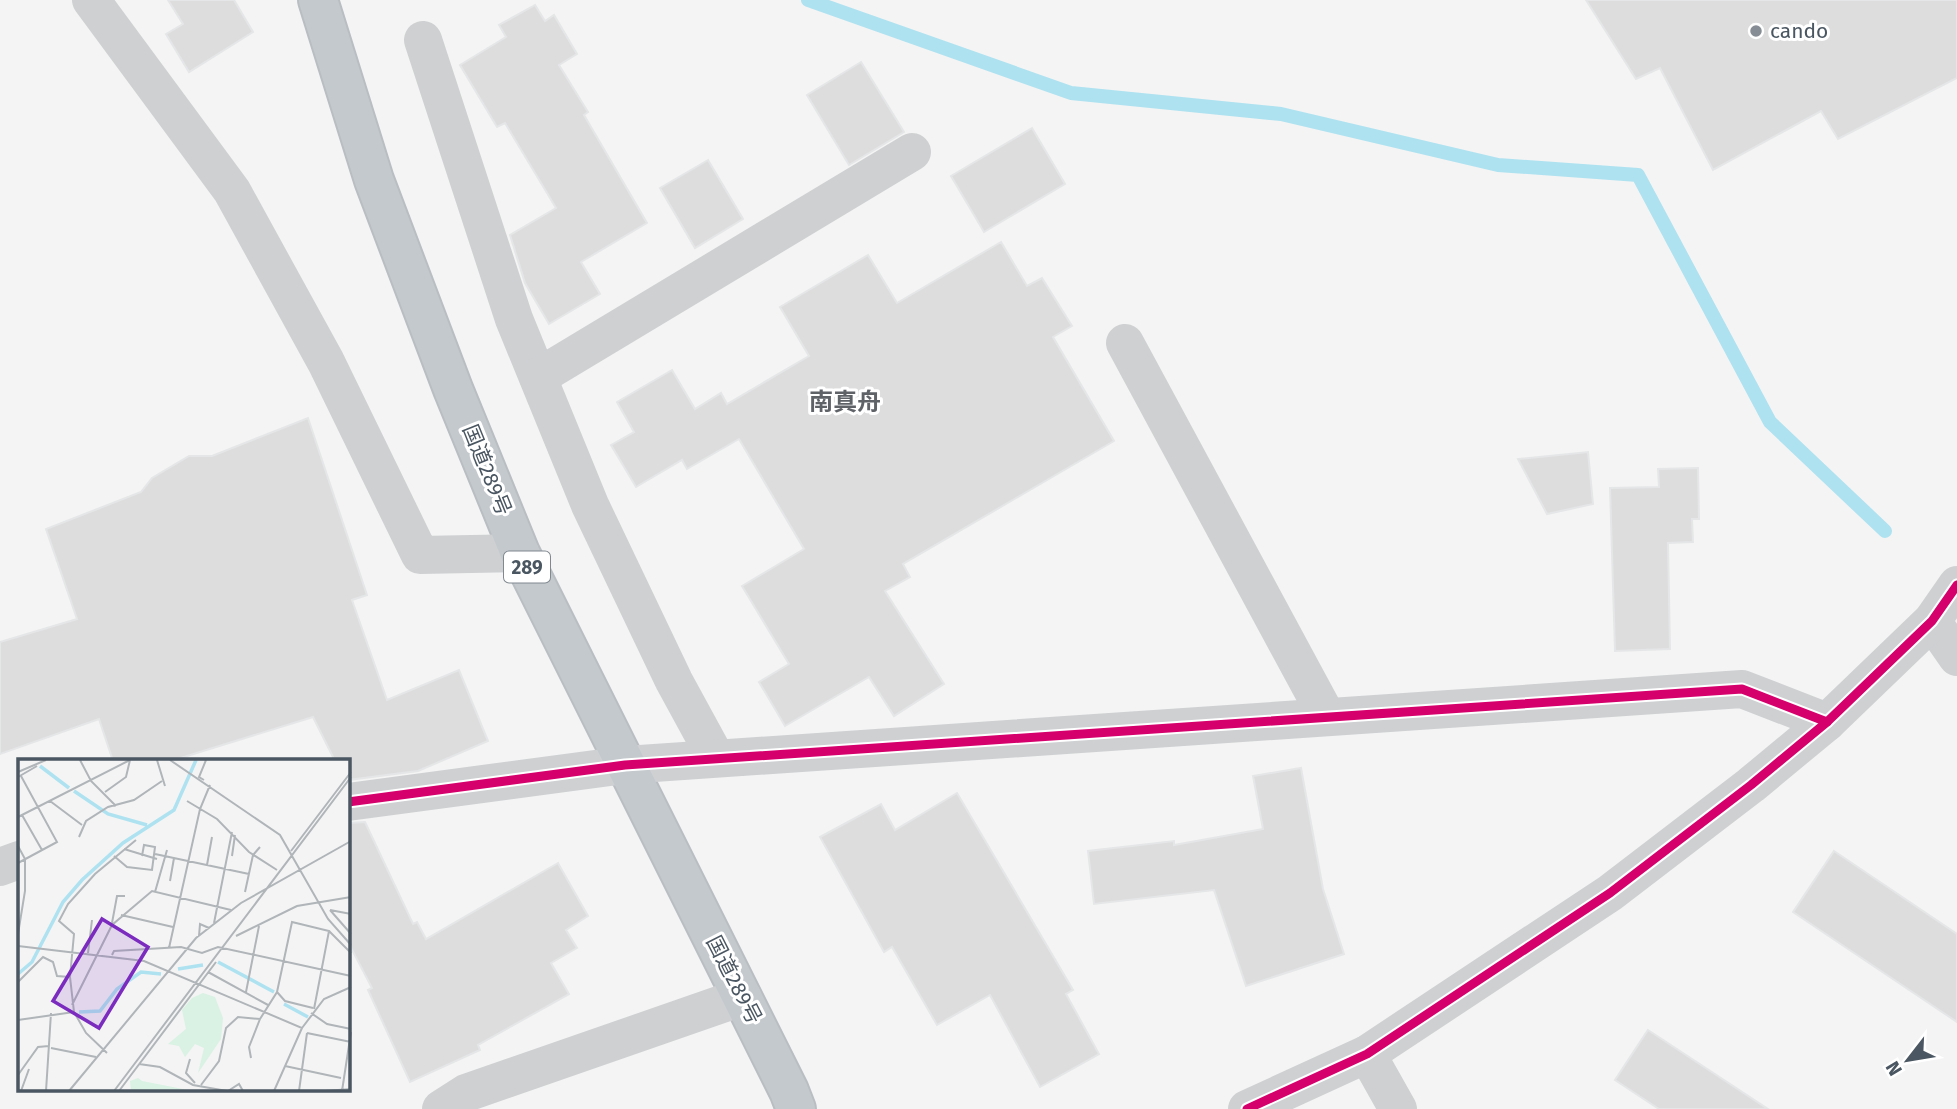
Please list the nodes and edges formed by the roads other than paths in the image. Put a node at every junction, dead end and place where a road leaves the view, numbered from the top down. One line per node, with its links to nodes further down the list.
1 (92, 0): 7 (street)
2 (318, 0): 7 (highway, 国道289号 / 289)
3 (423, 40): 6 (street)
4 (912, 152): 6 (street)
5 (1125, 343): 11 (street)
6 (538, 377): 13 (street)
7 (520, 553): 14 (highway, 国道289号 / 289)
8 (1957, 585): 9 (street)
9 (1932, 621): 10 (street); 12 (street)
10 (1957, 657)
11 (1327, 717): 12 (street); 13 (street)
12 (1827, 722): 19 (street)
13 (716, 758): 14 (street)
14 (625, 765): 15 (street); 18 (highway, 国道289号 / 289)
15 (350, 802)
16 (18, 860): 17 (street)
17 (0, 867)
18 (742, 997): 20 (street); 21 (highway, 国道289号 / 289)
19 (1367, 1054): 22 (street); 23 (street)
20 (441, 1109)
21 (796, 1109)
22 (1247, 1109)
23 (1398, 1109)

